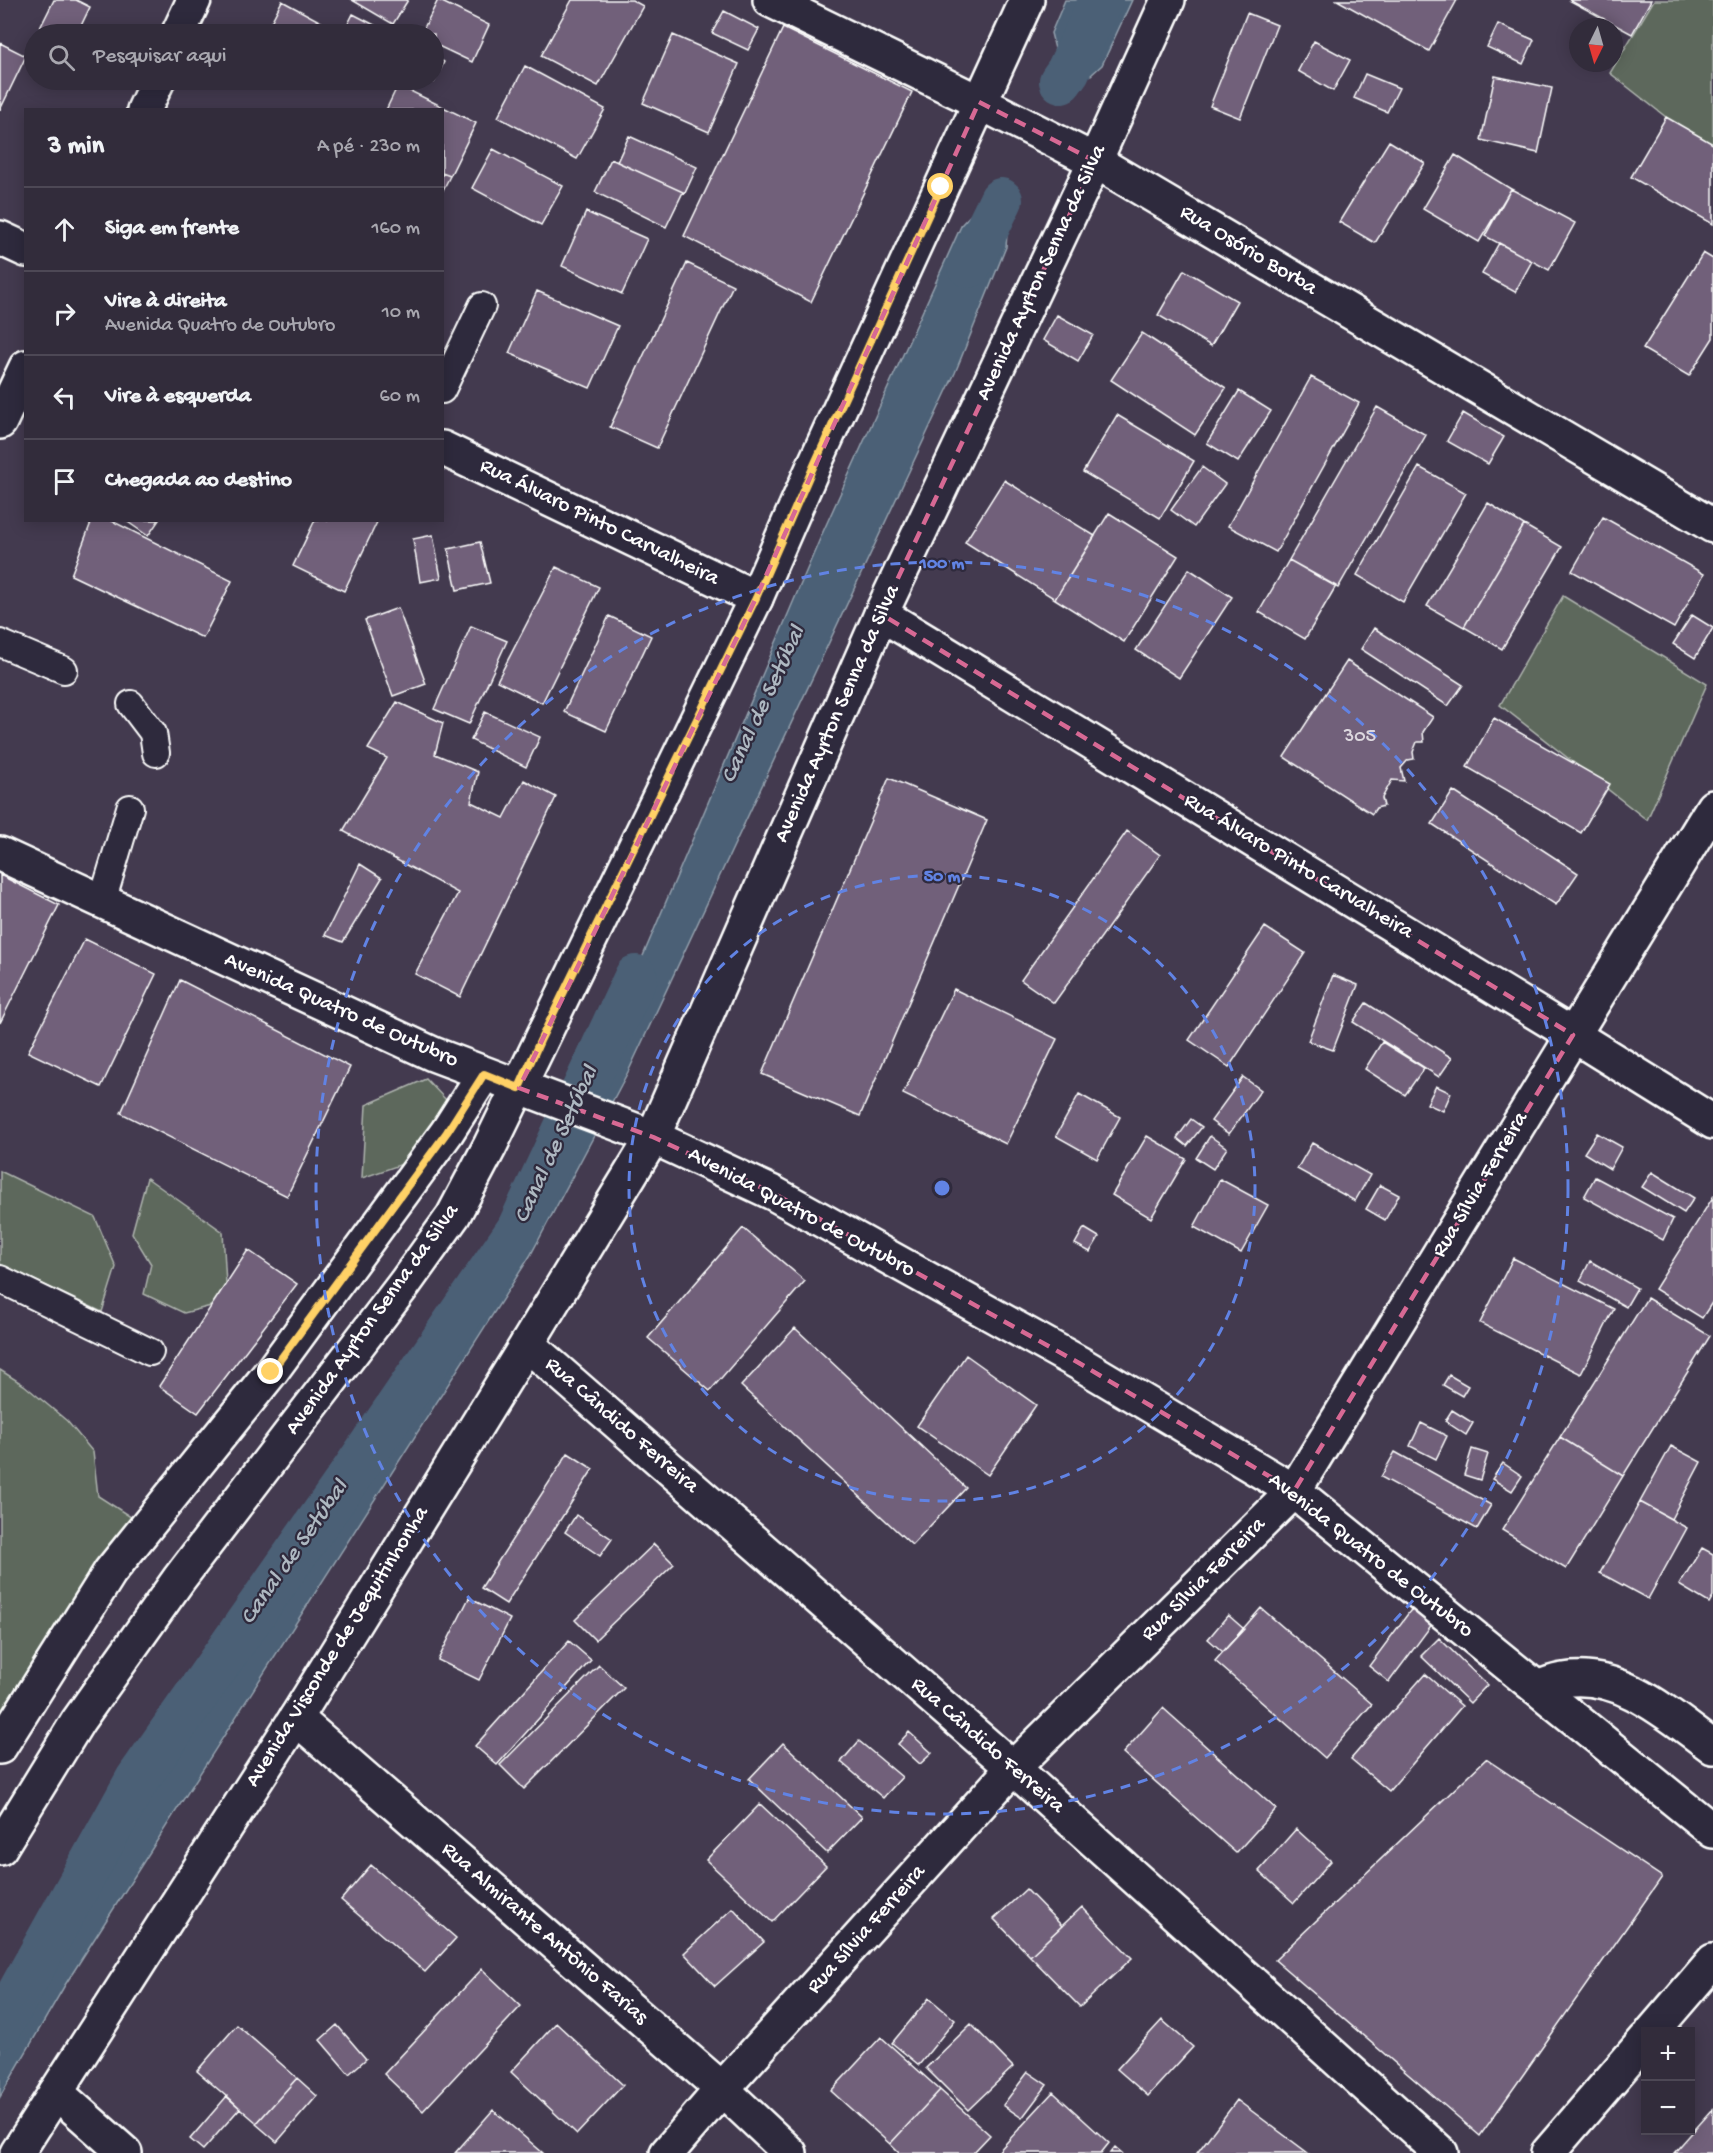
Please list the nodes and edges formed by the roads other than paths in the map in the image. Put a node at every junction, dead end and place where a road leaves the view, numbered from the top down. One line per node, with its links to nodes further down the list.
1 (194, 0): 5 (street)
2 (770, 0): 7 (street, Rua Osório Borba)
3 (1027, 0): 7 (street, Avenida Ayrton Senna da Silva)
4 (1168, 0): 9 (street, Avenida Ayrton Senna da Silva)
5 (183, 24)
6 (153, 90): 8 (street)
7 (979, 102): 9 (street, Rua Osório Borba); 18 (street, Avenida Ayrton Senna da Silva)
8 (145, 108)
9 (1095, 161): 17 (street, Rua Osório Borba); 19 (street, Avenida Ayrton Senna da Silva)
10 (0, 238): 11 (street)
11 (24, 249)
12 (482, 306): 14 (lane)
13 (24, 371): 15 (street)
14 (444, 386)
15 (0, 422)
16 (444, 449): 18 (street, Rua Álvaro Pinto Carvalheira)
17 (1713, 526)
18 (756, 598): 30 (street, Avenida Ayrton Senna da Silva)
19 (881, 614): 28 (street, Rua Álvaro Pinto Carvalheira); 32 (street, Avenida Ayrton Senna da Silva)
20 (0, 643): 21 (lane)
21 (64, 670)
22 (131, 704): 23 (lane)
23 (156, 753)
24 (1713, 807): 28 (street, Rua Sílvia Ferreira)
25 (130, 808): 27 (lane)
26 (0, 854): 27 (street, Avenida Quatro de Outubro)
27 (102, 902): 29 (street, Avenida Quatro de Outubro)
28 (1573, 1035): 31 (street, Rua Álvaro Pinto Carvalheira); 36 (street, Rua Sílvia Ferreira)
29 (484, 1074): 30 (street, Avenida Quatro de Outubro); 39 (street)
30 (519, 1088): 32 (street, Avenida Quatro de Outubro); 43 (street, Avenida Ayrton Senna da Silva)
31 (1713, 1122)
32 (652, 1137): 34 (street, Avenida Visconde de Jequitinhonha); 36 (street, Avenida Quatro de Outubro)
33 (0, 1279): 35 (lane)
34 (527, 1344): 38 (street, Avenida Visconde de Jequitinhonha); 41 (street, Rua Cândido Ferreira)
35 (150, 1352)
36 (1294, 1491): 37 (street, Avenida Quatro de Outubro); 41 (street, Rua Sílvia Ferreira)
37 (1537, 1688): 40 (street); 42 (street, Avenida Quatro de Outubro)
38 (296, 1718): 47 (street, Rua Almirante Antônio Farias); 48 (street, Avenida Visconde de Jequitinhonha)
39 (0, 1747)
40 (1713, 1747)
41 (1013, 1768): 47 (street, Rua Sílvia Ferreira); 53 (street, Rua Cândido Ferreira)
42 (1713, 1831)
43 (0, 1848)
44 (1713, 1961): 45 (street)
45 (1655, 2027)
46 (1641, 2045): 54 (street)
47 (722, 2089): 51 (street, Rua Sílvia Ferreira); 52 (street, Rua Almirante Antônio Farias)
48 (56, 2092): 49 (street, Avenida Visconde de Jequitinhonha); 50 (street)
49 (17, 2153)
50 (125, 2153)
51 (667, 2153)
52 (790, 2153)
53 (1441, 2153)
54 (1548, 2153)

